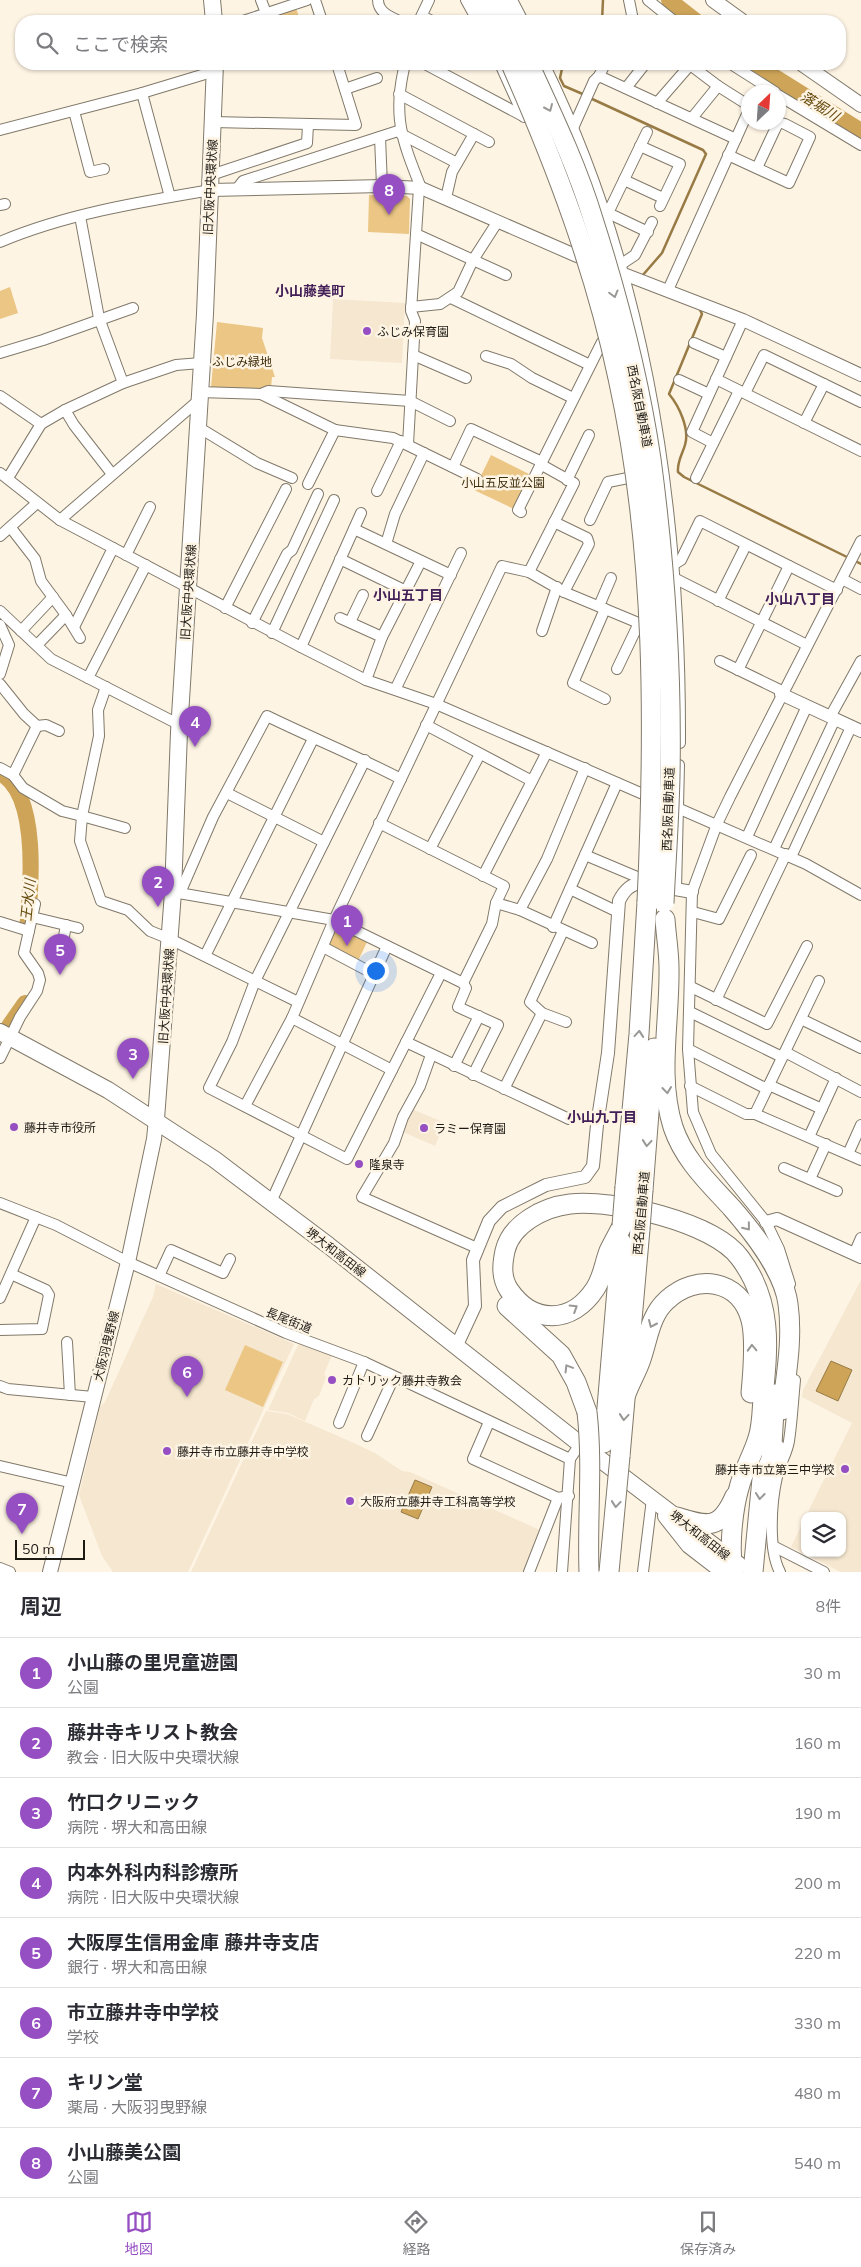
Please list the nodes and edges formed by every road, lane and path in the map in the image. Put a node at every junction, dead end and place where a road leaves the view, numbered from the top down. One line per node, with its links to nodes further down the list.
1 (212, 0): 15 (main road)
2 (261, 0): 14 (street)
3 (307, 0): 14 (street)
4 (315, 0): 17 (street)
5 (378, 0): 18 (street)
6 (429, 0): 19 (street)
7 (466, 0): 20 (street)
8 (477, 0): 21 (highway)
9 (497, 0): 22 (highway)
10 (512, 0): 23 (street)
11 (629, 0): 24 (street)
12 (648, 0): 25 (street)
13 (713, 0): 26 (main road)
14 (266, 13): 16 (street)
15 (213, 15)
16 (260, 15)
17 (320, 15)
18 (386, 15)
19 (422, 15)
20 (475, 15)
21 (485, 15)
22 (505, 15)
23 (520, 15)
24 (632, 15)
25 (667, 15)
26 (734, 15)
27 (207, 70): 48 (street)
28 (215, 70): 57 (main road, 旧大阪中央環状線)
29 (339, 70): 47 (street)
30 (404, 70): 49 (street)
31 (436, 70): 55 (street)
32 (503, 70): 55 (street)
33 (514, 70): 250 (highway, 西名阪自動車道, bridge)
34 (532, 70): 250 (highway, 西名阪自動車道, one-way to 250, bridge)
35 (547, 70): 60 (street)
36 (602, 70): 42 (street)
37 (640, 70): 46 (street)
38 (685, 70): 52 (street)
39 (698, 70): 45 (street)
40 (740, 70): 44 (street)
41 (811, 70): 53 (main road)
42 (599, 76): 46 (street); 60 (street)
43 (377, 78): 47 (street)
44 (764, 85)
45 (718, 86): 51 (street); 56 (street)
46 (626, 88): 52 (street)
47 (345, 89): 58 (street)
48 (142, 93): 54 (street); 81 (street)
49 (399, 94): 64 (street); 66 (street)
50 (786, 99): 70 (street)
51 (741, 101)
52 (657, 103): 56 (street)
53 (861, 105)
54 (74, 111): 62 (street); 75 (street)
55 (523, 116): 88 (street)
56 (692, 118): 68 (street)
57 (213, 122): 58 (street); 77 (main road, 旧大阪中央環状線)
58 (308, 125): 77 (street)
59 (786, 125): 74 (street)
60 (573, 128): 83 (street)
61 (741, 128): 68 (street)
62 (0, 130)
63 (775, 130): 74 (street)
64 (401, 132): 67 (street); 73 (street); 79 (street)
65 (647, 132): 71 (street)
66 (474, 134): 69 (street); 73 (street)
67 (380, 137): 78 (street); 80 (street)
68 (736, 139): 72 (street)
69 (490, 142)
70 (861, 145)
71 (640, 146): 76 (street); 76 (street)
72 (728, 155): 74 (street); 92 (street)
73 (457, 163): 82 (street)
74 (757, 168)
75 (104, 169)
76 (624, 180): 83 (street)
77 (211, 183): 80 (street); 81 (street); 104 (main road, 旧大阪中央環状線)
78 (382, 186): 79 (street); 80 (street)
79 (420, 188): 82 (street); 86 (street)
80 (236, 190)
81 (170, 197): 84 (street)
82 (446, 198): 85 (street)
83 (605, 214): 90 (street); 90 (street)
84 (80, 216): 87 (street); 96 (street)
85 (498, 221): 88 (street); 89 (street)
86 (416, 234): 89 (street); 94 (street)
87 (0, 242)
88 (577, 256): 90 (street); 98 (street)
89 (473, 260): 91 (street); 93 (street)
90 (621, 269): 92 (street); 164 (street)
91 (506, 275)
92 (668, 290): 97 (street)
93 (451, 298): 94 (street); 105 (street)
94 (411, 306): 101 (street)
95 (133, 308): 96 (street)
96 (100, 318): 100 (street); 110 (street)
97 (742, 320): 103 (street); 106 (street)
98 (602, 342): 105 (street); 136 (street)
99 (694, 343): 103 (street)
100 (0, 353)
101 (413, 355): 107 (street); 118 (street)
102 (486, 356): 117 (street)
103 (726, 357): 108 (street)
104 (202, 362): 110 (street); 116 (main road, 旧大阪中央環状線)
105 (590, 365): 117 (street)
106 (861, 375)
107 (466, 378)
108 (716, 379): 112 (street); 114 (street)
109 (679, 380): 114 (street)
110 (123, 383): 120 (street)
111 (824, 384): 112 (street); 119 (street); 122 (street)
112 (742, 392): 122 (street); 127 (street)
113 (261, 394): 116 (street); 118 (street); 125 (street)
114 (709, 394): 127 (street)
115 (0, 396): 123 (street)
116 (199, 396): 124 (main road, 旧大阪中央環状線); 133 (street)
117 (574, 398): 131 (street)
118 (410, 401): 121 (street); 128 (street)
119 (861, 402)
120 (65, 410): 123 (street); 133 (street)
121 (450, 421)
122 (804, 423): 129 (street)
123 (41, 424): 134 (street)
124 (198, 427): 135 (street); 171 (main road, 旧大阪中央環状線)
125 (335, 430): 128 (street); 140 (street)
126 (590, 435): 139 (street)
127 (713, 442): 137 (street)
128 (404, 443): 130 (street); 142 (street)
129 (861, 451)
130 (424, 453): 132 (street); 156 (street)
131 (541, 463): 132 (street); 139 (street); 147 (street)
132 (453, 467): 138 (street)
133 (112, 474): 149 (street)
134 (4, 476): 145 (street)
135 (292, 478)
136 (628, 478): 150 (street); 187 (street)
137 (696, 478)
138 (477, 479)
139 (567, 480): 151 (street)
140 (308, 484)
141 (286, 489): 179 (street)
142 (377, 491)
143 (318, 494): 186 (street)
144 (334, 500): 191 (street)
145 (37, 503): 149 (street); 152 (street)
146 (150, 507): 160 (street)
147 (521, 512)
148 (361, 513): 153 (street)
149 (60, 520): 158 (street)
150 (590, 520)
151 (554, 522): 166 (street); 173 (street)
152 (11, 528): 154 (street); 177 (street)
153 (354, 529): 156 (street); 161 (street)
154 (0, 536)
155 (861, 541): 170 (street)
156 (386, 544): 162 (street)
157 (746, 545): 164 (street); 165 (street); 178 (street)
158 (113, 548): 160 (street); 188 (street)
159 (461, 553): 167 (street)
160 (126, 555): 163 (street)
161 (340, 560): 175 (street); 196 (street)
162 (421, 561): 167 (street); 175 (street)
163 (146, 565): 171 (street); 202 (street)
164 (673, 565): 169 (street)
165 (789, 566): 174 (street); 185 (street)
166 (529, 572): 173 (street); 209 (street)
167 (451, 575): 206 (street)
168 (612, 578): 180 (street)
169 (674, 578): 178 (street); 229 (street)
170 (842, 579): 172 (street); 174 (street)
171 (189, 588): 179 (street); 212 (main road, 旧大阪中央環状線)
172 (861, 588)
173 (561, 590): 180 (street); 190 (street)
174 (837, 590): 195 (street)
175 (406, 591): 192 (street)
176 (363, 595): 184 (street)
177 (53, 597): 181 (street); 189 (street)
178 (718, 600): 185 (street)
179 (225, 608): 186 (street)
180 (602, 608): 187 (street); 208 (street)
181 (66, 615): 188 (street); 194 (street)
182 (1, 618): 189 (street); 201 (street)
183 (340, 618): 184 (street)
184 (350, 622): 192 (street)
185 (762, 622): 195 (street); 200 (street)
186 (252, 623): 191 (street)
187 (640, 623): 199 (street); 228 (street)
188 (74, 627): 193 (street)
189 (21, 631): 194 (street)
190 (542, 631)
191 (272, 633): 196 (street)
192 (382, 637): 203 (street)
193 (80, 638)
194 (36, 645): 202 (street)
195 (807, 645): 207 (street)
196 (301, 647): 203 (street)
197 (720, 661): 200 (street)
198 (861, 661): 211 (street)
199 (618, 669)
200 (738, 670): 207 (street)
201 (0, 674)
202 (88, 678): 205 (street)
203 (366, 680): 206 (street)
204 (0, 684): 214 (street)
205 (106, 687): 212 (street); 230 (street)
206 (396, 688): 209 (street)
207 (782, 693): 210 (street); 233 (street)
208 (605, 699)
209 (436, 704): 213 (street); 218 (street)
210 (807, 706): 211 (street); 235 (street)
211 (833, 718): 215 (street); 238 (street)
212 (180, 725): 245 (main road, 旧大阪中央環状線)
213 (426, 725): 219 (street); 224 (street)
214 (38, 726): 216 (street); 223 (street)
215 (856, 729): 241 (street)
216 (59, 731)
217 (313, 739): 220 (street); 227 (street); 231 (street)
218 (547, 752): 222 (street); 225 (street)
219 (480, 754): 225 (street); 237 (street)
220 (365, 760): 224 (street); 236 (street)
221 (0, 768): 223 (street)
222 (585, 768): 226 (street); 252 (street)
223 (13, 775): 230 (street)
224 (401, 780): 232 (street)
225 (532, 781): 242 (street)
226 (618, 784): 228 (street); 239 (street)
227 (227, 793): 231 (street); 245 (street)
228 (643, 794): 229 (street); 243 (street)
229 (679, 809): 233 (street); 250 (street)
230 (82, 816): 234 (street); 263 (street)
231 (273, 816): 236 (street); 248 (street)
232 (379, 823): 237 (street); 257 (street)
233 (717, 824): 235 (street); 246 (street)
234 (125, 828)
235 (746, 837): 238 (street)
236 (324, 842): 253 (street)
237 (430, 849): 242 (street)
238 (774, 849): 241 (street)
239 (585, 855): 243 (street); 244 (street)
240 (751, 855): 255 (street)
241 (788, 855): 247 (street); 276 (street)
242 (484, 876): 249 (street)
243 (642, 881): 250 (street); 254 (street)
244 (570, 890): 254 (street); 261 (street)
245 (177, 892): 248 (street); 263 (main road, 旧大阪中央環状線)
246 (692, 892): 250 (street); 255 (street)
247 (861, 896)
248 (232, 902): 253 (street); 269 (street)
249 (496, 903): 252 (street); 274 (street)
250 (663, 903): 318 (highway, 西名阪自動車道, bridge); 341 (highway, one-way to 341)
251 (35, 904): 256 (street)
252 (520, 910): 261 (street)
253 (289, 912): 257 (street); 272 (street)
254 (618, 912): 320 (street)
255 (694, 912): 275 (street)
256 (32, 918): 259 (street); 262 (street)
257 (334, 920): 265 (street); 267 (street)
258 (0, 922): 262 (street)
259 (66, 925): 260 (street); 268 (street)
260 (78, 928)
261 (558, 929): 264 (street); 279 (street)
262 (29, 931): 284 (street)
263 (170, 939): 269 (street); 303 (main road, 旧大阪中央環状線)
264 (592, 943)
265 (387, 946): 270 (street); 271 (street)
266 (807, 946): 276 (street)
267 (322, 947): 271 (street); 277 (street)
268 (61, 953)
269 (205, 956): 272 (street)
270 (441, 973): 274 (street); 285 (street)
271 (374, 974): 286 (street)
272 (255, 981): 277 (street); 300 (street)
273 (819, 981): 282 (street)
274 (463, 984): 280 (street)
275 (690, 987): 276 (street); 278 (street)
276 (716, 1000)
277 (298, 1002): 281 (street)
278 (690, 1012): 288 (street); 290 (street)
279 (542, 1013): 283 (street); 298 (street)
280 (479, 1016): 292 (street); 294 (street)
281 (292, 1018): 286 (street); 300 (street)
282 (801, 1019): 287 (street); 290 (street)
283 (566, 1022)
284 (5, 1035): 291 (street); 303 (main road, 堺大和高田線)
285 (406, 1042): 289 (street); 293 (street)
286 (342, 1044): 293 (street); 306 (street)
287 (861, 1048)
288 (688, 1049): 296 (street); 297 (street)
289 (431, 1055): 292 (street); 320 (street)
290 (784, 1055): 295 (street); 297 (street)
291 (0, 1058)
292 (454, 1066): 294 (street)
293 (392, 1070): 306 (street)
294 (473, 1075): 298 (street)
295 (836, 1078): 299 (street); 301 (street)
296 (690, 1086): 302 (street); 317 (street)
297 (768, 1087): 301 (street); 302 (street)
298 (504, 1089): 304 (street)
299 (861, 1092)
300 (245, 1106): 306 (street)
301 (822, 1109): 307 (street)
302 (755, 1114): 307 (street)
303 (156, 1119): 314 (main road, 堺大和高田線); 323 (main road, 大阪羽曳野線)
304 (568, 1119)
305 (861, 1125): 309 (street)
306 (300, 1135): 314 (street)
307 (809, 1138): 308 (street)
308 (826, 1144): 309 (street); 312 (street)
309 (848, 1154): 310 (street)
310 (861, 1160)
311 (784, 1168): 312 (street)
312 (810, 1179): 313 (street)
313 (837, 1191)
314 (271, 1202): 329 (main road, 堺大和高田線)
315 (0, 1204): 316 (street, 長尾街道)
316 (36, 1217): 323 (street, 長尾街道); 324 (street)
317 (766, 1222): 321 (street); 349 (street)
318 (631, 1228): 333 (highway, 西名阪自動車道); 344 (highway, one-way to 318); 356 (highway, 西名阪自動車道)
319 (861, 1238): 321 (street)
320 (477, 1248): 329 (street)
321 (858, 1256)
322 (230, 1259): 325 (street)
323 (128, 1262): 325 (street, 長尾街道); 335 (main road, 大阪羽曳野線)
324 (11, 1274): 326 (street); 327 (street)
325 (159, 1276): 330 (street, 長尾街道)
326 (0, 1298)
327 (0, 1330)
328 (67, 1342): 334 (street)
329 (456, 1348): 339 (main road, 堺大和高田線)
330 (364, 1362): 331 (street, 長尾街道); 337 (street)
331 (394, 1377): 336 (street, 長尾街道); 338 (street)
332 (0, 1386): 334 (street)
333 (626, 1394): 344 (highway, one-way to 333); 357 (highway, 西名阪自動車道, one-way to 357, bridge)
334 (70, 1395): 335 (street)
335 (94, 1397): 343 (main road, 大阪羽曳野線)
336 (489, 1422): 340 (street, 長尾街道); 346 (street)
337 (339, 1423)
338 (367, 1436)
339 (580, 1444): 340 (street); 347 (main road, 堺大和高田線)
340 (570, 1459): 345 (street)
341 (771, 1461): 356 (highway, one-way to 341, bridge); 360 (highway, one-way to 360)
342 (0, 1466): 343 (street)
343 (73, 1483): 353 (main road, 大阪羽曳野線)
344 (739, 1488): 348 (highway); 350 (highway)
345 (569, 1496): 346 (street); 355 (street)
346 (558, 1498): 354 (street)
347 (652, 1499): 348 (main road, 堺大和高田線); 350 (main road, 堺大和高田線); 358 (street)
348 (677, 1516): 350 (main road, 堺大和高田線)
349 (773, 1546): 361 (street); 362 (street)
350 (729, 1567): 359 (main road, 堺大和高田線)
351 (0, 1568): 352 (street)
352 (10, 1572)
353 (50, 1572)
354 (529, 1572)
355 (562, 1572)
356 (591, 1572)
357 (609, 1572)
358 (643, 1572)
359 (748, 1572)
360 (753, 1572)
361 (780, 1572)
362 (824, 1572)

